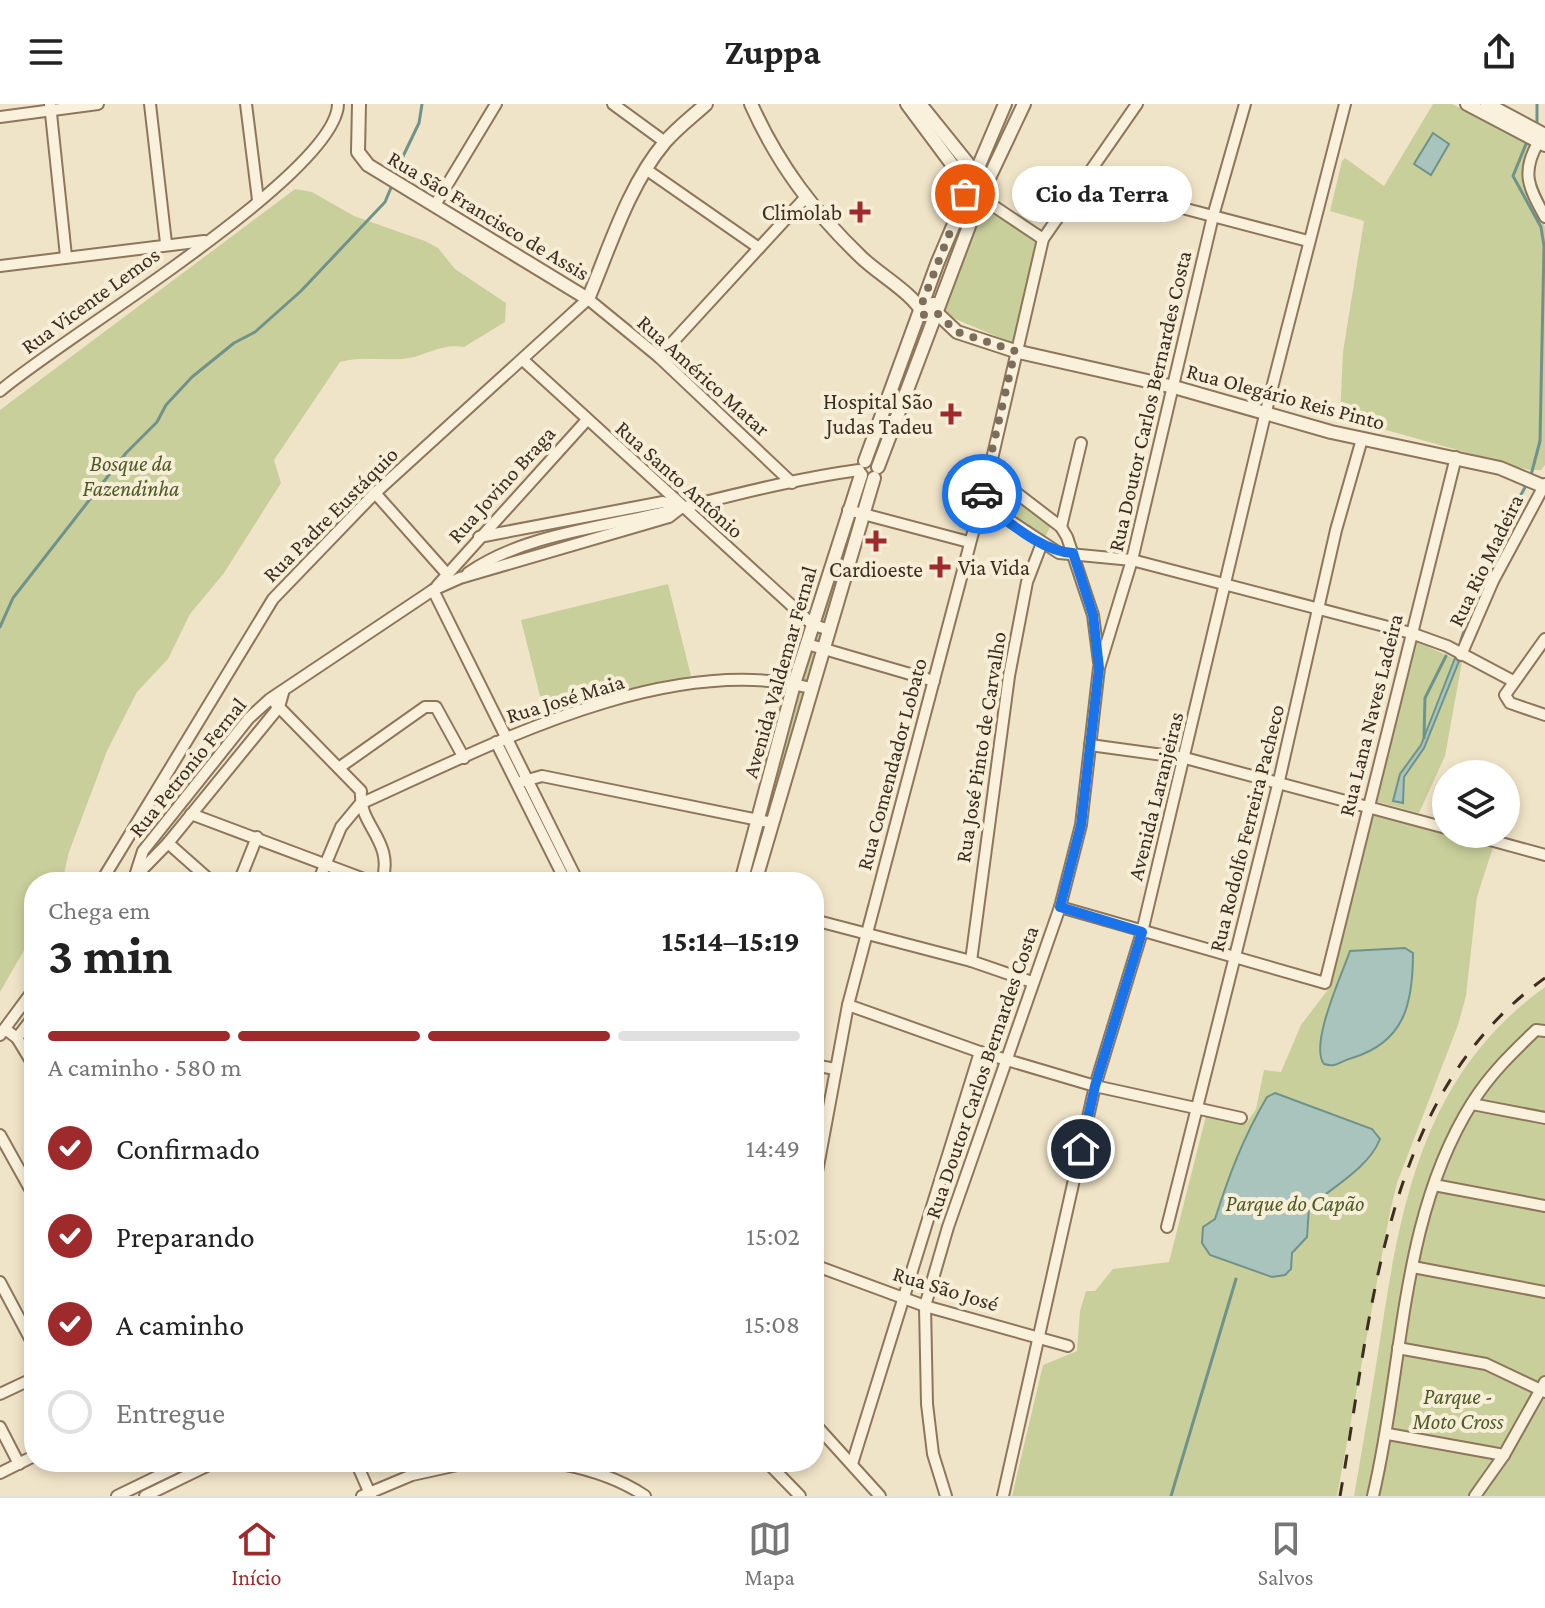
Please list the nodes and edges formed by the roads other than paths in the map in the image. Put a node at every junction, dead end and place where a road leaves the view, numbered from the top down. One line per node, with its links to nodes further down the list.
1 (98, 104): 18 (street)
2 (150, 104): 41 (street)
3 (246, 104): 31 (street)
4 (338, 104): 31 (street, Rua Vicente Lemos)
5 (359, 104): 33 (street, Rua São Francisco de Assis)
6 (496, 104): 33 (street)
7 (613, 104): 23 (street)
8 (706, 104): 23 (street)
9 (751, 104): 30 (street)
10 (1005, 104): 21 (street)
11 (1137, 104): 38 (street)
12 (1245, 104): 34 (street, Rua Doutor Carlos Bernardes Costa)
13 (1345, 104): 40 (street, Avenida Laranjeiras)
14 (1467, 104): 22 (street)
15 (1487, 104): 22 (street)
16 (913, 105): 20 (street)
17 (1020, 105): 24 (street)
18 (51, 108): 19 (street); 43 (street)
19 (0, 117)
20 (934, 132): 26 (street); 28 (street)
21 (990, 137): 24 (street); 26 (street)
22 (1537, 138): 35 (street)
23 (665, 142): 25 (street)
24 (1004, 145): 27 (street)
25 (647, 170): 42 (street); 47 (street)
26 (974, 171): 27 (street); 28 (street)
27 (986, 183): 29 (street)
28 (968, 188): 29 (street); 36 (street)
29 (980, 197): 37 (street); 38 (street)
30 (805, 198): 42 (street); 48 (street)
31 (258, 200): 39 (street, Rua Vicente Lemos)
32 (1167, 204): 34 (street)
33 (435, 205): 47 (street, Rua São Francisco de Assis)
34 (1213, 216): 40 (street); 56 (street, Rua Doutor Carlos Bernardes Costa)
35 (1545, 217)
36 (951, 230): 37 (street); 44 (street)
37 (966, 236): 46 (street)
38 (1043, 239): 52 (street, Rua Comendador Lobato)
39 (204, 241): 41 (street); 55 (street, Rua Vicente Lemos)
40 (1308, 241): 58 (street, Avenida Laranjeiras)
41 (166, 243): 43 (street)
42 (759, 248): 53 (street)
43 (66, 256): 45 (street)
44 (937, 264): 46 (street); 48 (street)
45 (0, 266)
46 (953, 270): 49 (street)
47 (588, 299): 53 (street, Rua Américo Matar); 54 (street, Rua Padre Eustáquio)
48 (921, 306): 49 (street, Rua Olegário Reis Pinto); 50 (street)
49 (938, 314): 51 (street); 52 (street, Rua Olegário Reis Pinto)
50 (908, 342): 51 (street); 57 (street)
51 (923, 348): 59 (street)
52 (1015, 351): 56 (street, Rua Olegário Reis Pinto); 67 (street, Rua Comendador Lobato)
53 (659, 357): 68 (street, Rua Américo Matar)
54 (523, 360): 60 (street, Rua Santo Antônio); 70 (street, Rua Padre Eustáquio)
55 (3, 385)
56 (1174, 387): 58 (street, Rua Olegário Reis Pinto); 84 (street, Rua Doutor Carlos Bernardes Costa)
57 (883, 412): 59 (street); 61 (street)
58 (1265, 415): 63 (street, Rua Olegário Reis Pinto); 89 (street, Avenida Laranjeiras)
59 (897, 418): 62 (street)
60 (586, 421): 72 (street, Rua Santo Antônio); 79 (street, Rua Jovino Braga)
61 (876, 431): 62 (street); 66 (street)
62 (889, 436): 66 (street)
63 (1362, 439): 65 (street, Rua Olegário Reis Pinto); 93 (street, Rua Rodolfo Ferreira Pacheco)
64 (1081, 443): 76 (street)
65 (1456, 457): 69 (street, Rua Olegário Reis Pinto); 96 (street, Rua Lana Naves Ladeira)
66 (867, 470): 68 (street, Rua Petronio Fernal); 73 (street, Avenida Valdemar Fernal); 74 (street, Avenida Valdemar Fernal)
67 (989, 472): 71 (street, Rua Comendador Lobato); 76 (street)
68 (792, 483): 72 (street, Rua Petronio Fernal)
69 (1539, 483): 100 (street, Rua Rio Madeira)
70 (375, 493): 87 (street); 137 (street, Rua Padre Eustáquio)
71 (980, 501): 81 (street, Rua Comendador Lobato); 82 (street)
72 (682, 507): 75 (street, Rua Petronio Fernal); 80 (street, Rua Petronio Fernal); 88 (street, Rua Petronio Fernal); 94 (street, Rua Santo Antônio)
73 (848, 510): 74 (street); 77 (street, Avenida Valdemar Fernal)
74 (862, 515): 78 (street, Avenida Valdemar Fernal); 81 (street)
75 (566, 522): 79 (street, Rua Petronio Fernal); 80 (street, Rua Petronio Fernal)
76 (1061, 527): 83 (street)
77 (841, 530): 78 (street); 85 (street, Avenida Valdemar Fernal)
78 (855, 534): 86 (street, Avenida Valdemar Fernal)
79 (479, 537): 87 (street, Rua Jovino Braga)
80 (539, 541): 88 (street, Rua Petronio Fernal)
81 (969, 542): 102 (street, Rua Comendador Lobato)
82 (1042, 543): 83 (street); 154 (street, Rua José Pinto de Carvalho)
83 (1073, 553): 84 (street); 101 (street)
84 (1132, 560): 89 (street); 101 (street, Rua Doutor Carlos Bernardes Costa)
85 (832, 561): 86 (street); 91 (street, Avenida Valdemar Fernal)
86 (846, 565): 92 (street, Avenida Valdemar Fernal)
87 (447, 574): 90 (street, Rua Petronio Fernal)
88 (460, 578): 90 (street, Rua Petronio Fernal)
89 (1228, 582): 93 (street); 117 (street, Avenida Laranjeiras)
90 (433, 590): 106 (street, Rua Petronio Fernal); 112 (street)
91 (822, 591): 92 (street); 94 (street, Avenida Valdemar Fernal)
92 (837, 595): 95 (street, Avenida Valdemar Fernal)
93 (1318, 608): 96 (street); 121 (street, Rua Rodolfo Ferreira Pacheco)
94 (813, 625): 95 (street); 98 (street, Avenida Valdemar Fernal)
95 (827, 629): 99 (street, Avenida Valdemar Fernal)
96 (1411, 633): 100 (street); 124 (street, Rua Lana Naves Ladeira)
97 (1545, 639): 103 (street)
98 (807, 644): 99 (street); 104 (street, Avenida Valdemar Fernal)
99 (822, 648): 102 (street); 105 (street, Avenida Valdemar Fernal)
100 (1461, 655): 103 (street)
101 (1099, 668): 113 (street, Rua Doutor Carlos Bernardes Costa)
102 (934, 681): 152 (street, Rua Comendador Lobato)
103 (1513, 681): 109 (street)
104 (794, 684): 105 (street, Rua José Maia); 110 (street, Avenida Valdemar Fernal); 112 (street, Rua José Maia)
105 (811, 688): 111 (street, Avenida Valdemar Fernal)
106 (283, 693): 107 (street, Rua Petronio Fernal); 108 (street, Rua Petronio Fernal)
107 (270, 699): 108 (street); 138 (street, Rua Petronio Fernal)
108 (279, 707): 118 (street); 125 (street, Rua Petronio Fernal)
109 (1545, 715)
110 (785, 720): 111 (street); 114 (street, Avenida Valdemar Fernal)
111 (800, 724): 115 (street, Avenida Valdemar Fernal)
112 (501, 740): 116 (street, Rua José Maia); 119 (street)
113 (1090, 745): 117 (street); 149 (street, Rua Doutor Carlos Bernardes Costa)
114 (777, 752): 115 (street); 120 (street, Avenida Valdemar Fernal)
115 (792, 756): 122 (street, Avenida Valdemar Fernal)
116 (464, 758): 118 (street); 123 (street, Rua José Maia)
117 (1185, 758): 121 (street); 151 (street, Avenida Laranjeiras)
118 (340, 767): 123 (street)
119 (522, 781): 126 (street); 132 (street)
120 (768, 783): 122 (street); 126 (street, Avenida Valdemar Fernal)
121 (1278, 785): 124 (street); 153 (street, Rua Rodolfo Ferreira Pacheco)
122 (783, 786): 127 (street, Avenida Valdemar Fernal)
123 (360, 804): 136 (street); 144 (street)
124 (1368, 808): 128 (street); 153 (street, Rua Lana Naves Ladeira)
125 (191, 814): 129 (street); 130 (street, Rua Petronio Fernal)
126 (758, 819): 127 (street); 133 (street, Avenida Valdemar Fernal)
127 (773, 823): 135 (street, Avenida Valdemar Fernal)
128 (1432, 824)
129 (257, 837): 136 (street); 141 (street)
130 (168, 843): 139 (street, Rua Petronio Fernal); 140 (street)
131 (1519, 848): 134 (street)
132 (557, 851): 145 (street); 146 (street)
133 (749, 854): 135 (street); 147 (street, Avenida Valdemar Fernal)
134 (1545, 855)
135 (763, 858): 148 (street, Avenida Valdemar Fernal)
136 (325, 864): 142 (street); 143 (street)
137 (107, 872)
138 (135, 872)
139 (139, 872)
140 (201, 872)
141 (243, 872)
142 (322, 872)
143 (346, 872)
144 (385, 872)
145 (563, 872)
146 (571, 872)
147 (744, 872)
148 (758, 872)
149 (1060, 907): 151 (street); 155 (street, Rua Doutor Carlos Bernardes Costa)
150 (824, 923): 152 (street)
151 (1142, 932): 153 (street); 167 (street, Avenida Laranjeiras)
152 (867, 934): 154 (street); 157 (street, Rua Comendador Lobato)
153 (1236, 957): 169 (street, Rua Rodolfo Ferreira Pacheco)
154 (971, 961): 155 (street)
155 (1032, 982): 164 (street, Rua Doutor Carlos Bernardes Costa)
156 (24, 1002): 160 (street)
157 (848, 1005): 163 (street); 166 (street, Rua Comendador Lobato)
158 (1542, 1028): 168 (street)
159 (24, 1029): 161 (street)
160 (2, 1032): 161 (street)
161 (17, 1038): 162 (street)
162 (24, 1050)
163 (980, 1052): 164 (street); 182 (street)
164 (1007, 1060): 167 (street); 183 (street, Rua Doutor Carlos Bernardes Costa)
165 (824, 1067): 166 (street)
166 (835, 1069): 172 (street, Rua Comendador Lobato)
167 (1095, 1086): 169 (street); 185 (street, Avenida Laranjeiras)
168 (1472, 1104): 171 (street); 175 (street)
169 (1199, 1106): 170 (street); 177 (street, Rua Rodolfo Ferreira Pacheco)
170 (1241, 1118)
171 (1545, 1118)
172 (824, 1131)
173 (0, 1135): 174 (street)
174 (24, 1178)
175 (1434, 1185): 176 (street); 178 (street)
176 (1545, 1206)
177 (1167, 1227)
178 (1413, 1267): 181 (street); 187 (street)
179 (824, 1269): 182 (street, Rua São José)
180 (0, 1282): 184 (street)
181 (1545, 1292)
182 (903, 1297): 183 (street, Rua São José); 197 (street)
183 (925, 1306): 185 (street, Rua São José); 211 (street, Rua Doutor Carlos Bernardes Costa)
184 (24, 1327)
185 (1041, 1336): 186 (street, Rua São José); 212 (street, Avenida Laranjeiras)
186 (1068, 1346)
187 (1398, 1348): 189 (street); 193 (street)
188 (24, 1383): 190 (street)
189 (1544, 1388): 194 (street)
190 (0, 1394)
191 (0, 1427): 196 (street)
192 (824, 1434): 197 (street)
193 (1388, 1434): 194 (street); 213 (street)
194 (1504, 1455): 214 (street)
195 (24, 1461): 196 (street)
196 (19, 1464): 204 (street)
197 (852, 1464): 210 (street)
198 (166, 1472): 206 (street)
199 (194, 1472): 207 (street)
200 (360, 1472): 205 (street)
201 (426, 1472): 205 (street)
202 (591, 1472): 208 (street)
203 (777, 1472): 209 (street)
204 (0, 1473)
205 (368, 1495)
206 (117, 1496)
207 (145, 1496)
208 (645, 1496)
209 (800, 1496)
210 (880, 1496)
211 (946, 1496)
212 (1003, 1496)
213 (1373, 1496)
214 (1475, 1496)

